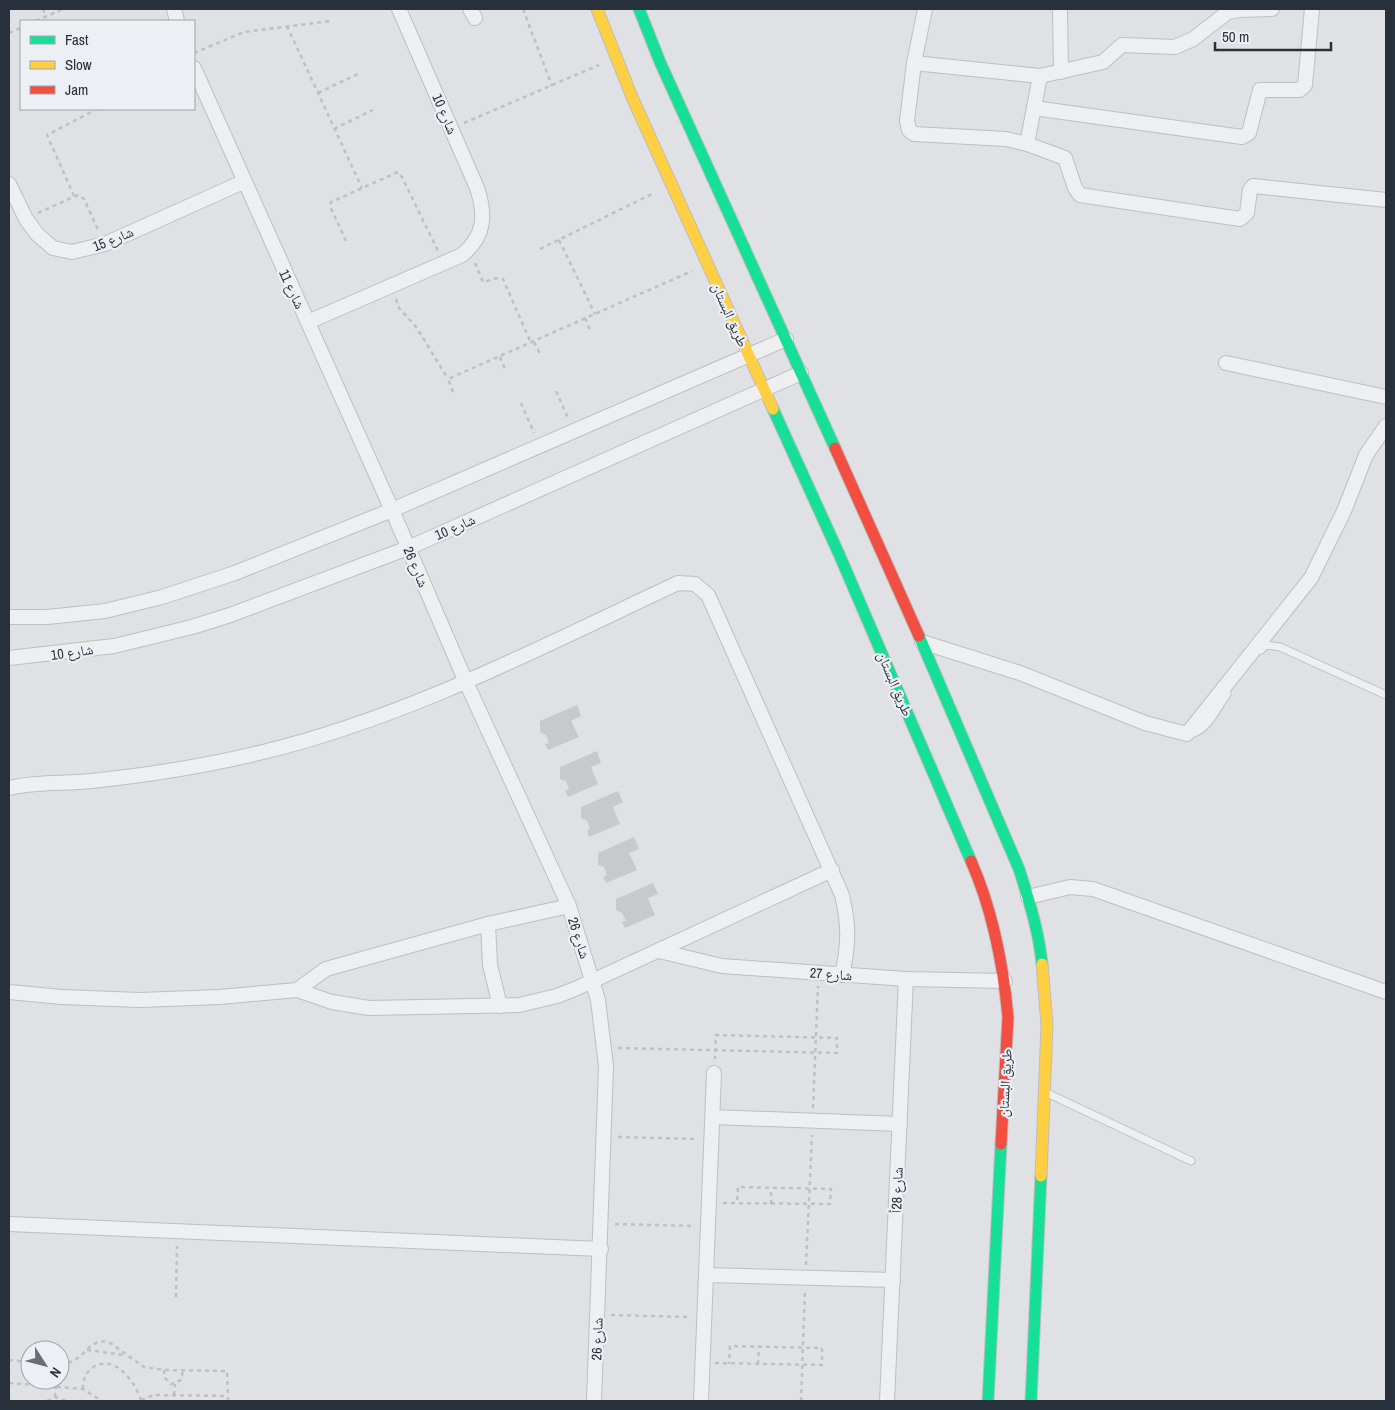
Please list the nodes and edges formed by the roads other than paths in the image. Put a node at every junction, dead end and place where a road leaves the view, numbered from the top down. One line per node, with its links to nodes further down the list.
1 (399, 9): 17 (street, شارع 10)
2 (597, 9): 19 (main road, طريق البستان)
3 (639, 9): 18 (main road)
4 (925, 9): 8 (street)
5 (1060, 9): 10 (street)
6 (1272, 9): 10 (street)
7 (1312, 9): 12 (street)
8 (914, 64): 11 (street); 13 (street)
9 (195, 70): 14 (street, شارع 11)
10 (1061, 72): 11 (street)
11 (1040, 76): 12 (street)
12 (1034, 108): 13 (street)
13 (1027, 144): 16 (street)
14 (243, 182): 15 (street, شارع 15); 17 (street, شارع 11)
15 (9, 184)
16 (1386, 200)
17 (308, 322): 25 (street, شارع 11)
18 (786, 339): 19 (street); 21 (main road)
19 (748, 356): 22 (main road, طريق البستان); 25 (street)
20 (1226, 363): 23 (street)
21 (801, 373): 22 (street, شارع 10); 28 (main road)
22 (763, 390): 26 (street, شارع 10); 42 (main road, طريق البستان)
23 (1386, 397)
24 (1386, 426): 32 (street)
25 (392, 510): 26 (street, شارع 26); 27 (street)
26 (408, 548): 29 (street, شارع 10); 30 (street, شارع 26)
27 (9, 617)
28 (922, 642): 32 (street); 35 (main road)
29 (9, 658)
30 (466, 682): 33 (street); 34 (street); 36 (street, شارع 26)
31 (1386, 695): 32 (lane)
32 (1187, 734)
33 (9, 788)
34 (832, 870): 38 (street); 39 (street)
35 (1028, 897): 45 (street); 48 (main road)
36 (569, 906): 37 (street); 41 (street, شارع 26)
37 (488, 924): 43 (street); 46 (street)
38 (659, 951): 39 (street, شارع 27); 41 (street)
39 (842, 975): 40 (street, شارع 27)
40 (906, 978): 42 (street, شارع 27); 50 (street, شارع 28أ)
41 (593, 981): 46 (street); 53 (street, شارع 26)
42 (1005, 981): 59 (main road, طريق البستان)
43 (297, 990): 44 (street); 46 (street)
44 (9, 992)
45 (1386, 992)
46 (500, 1006)
47 (714, 1073): 49 (street)
48 (1045, 1092): 51 (lane); 60 (main road)
49 (713, 1117): 50 (street); 54 (street)
50 (900, 1124): 55 (street, شارع 28أ)
51 (1191, 1161)
52 (9, 1224): 53 (street)
53 (601, 1249): 56 (street, شارع 26)
54 (706, 1275): 55 (street); 57 (street)
55 (893, 1280): 58 (street, شارع 28أ)
56 (594, 1401)
57 (701, 1401)
58 (887, 1401)
59 (988, 1401)
60 (1032, 1401)

